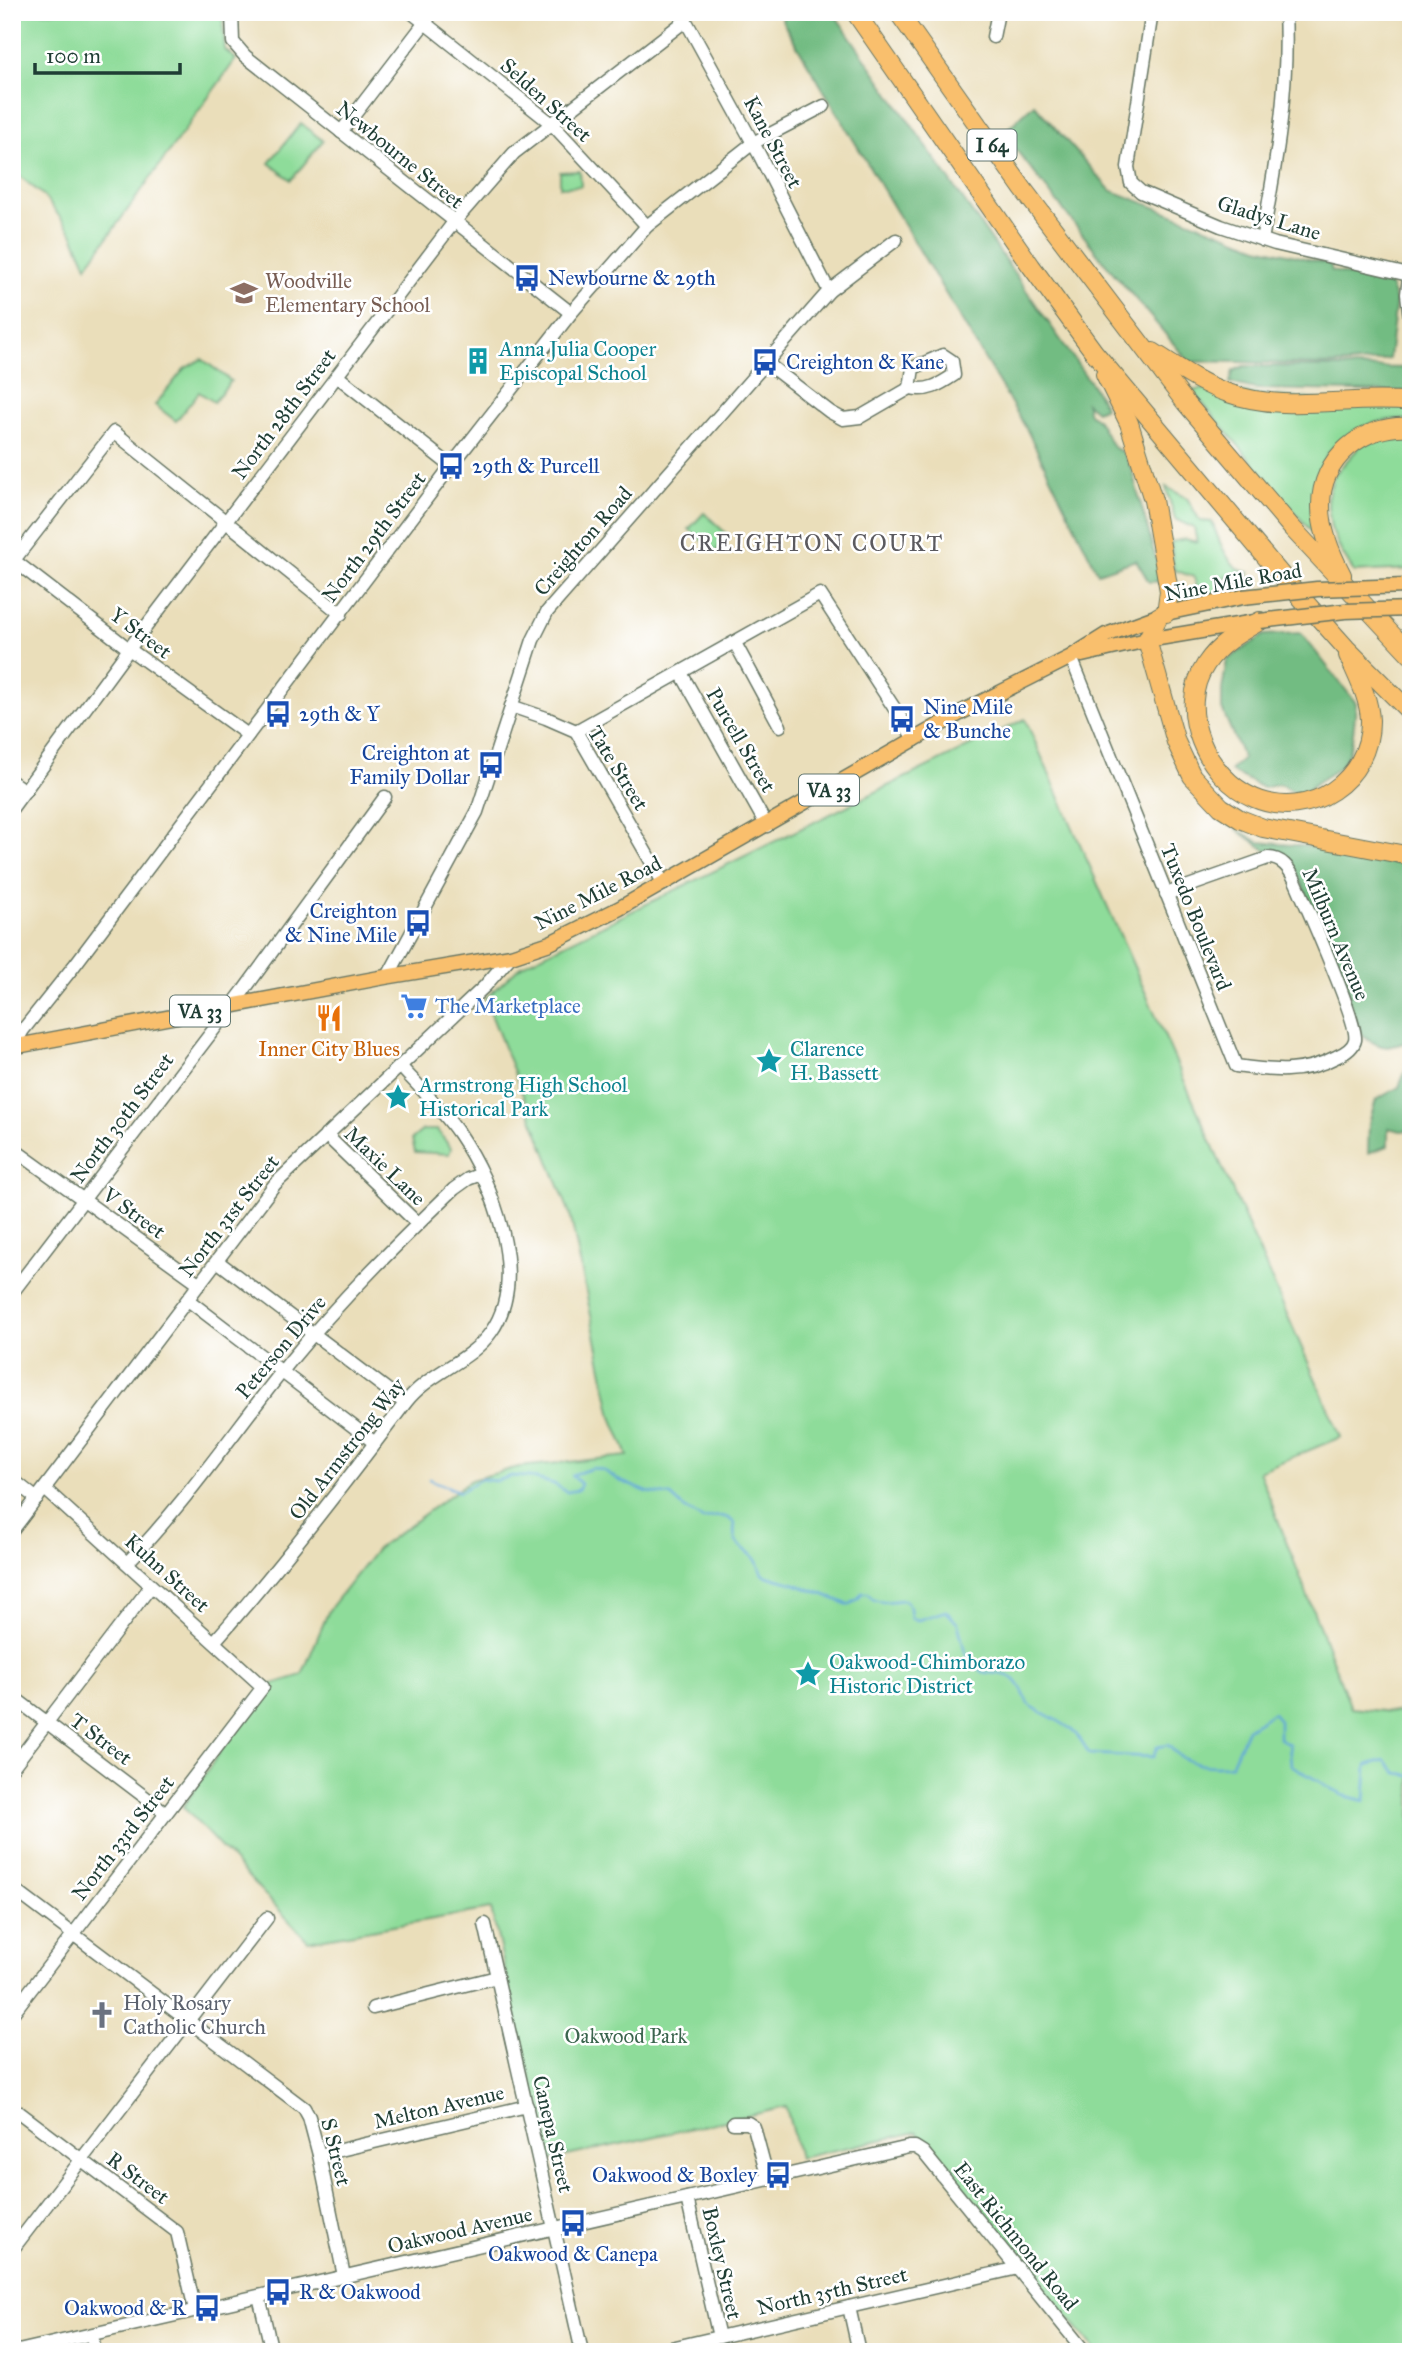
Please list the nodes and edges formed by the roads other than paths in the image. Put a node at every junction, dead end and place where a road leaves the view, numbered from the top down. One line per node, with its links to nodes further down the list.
1 (232, 12): 14 (street, Newbourne Street)
2 (411, 12): 10 (street, Selden Street)
3 (433, 12): 10 (street)
4 (855, 12): 25 (highway, I 64)
5 (898, 12): 24 (highway, I 64)
6 (998, 12): 11 (street)
7 (1153, 12): 19 (street, Gladys Lane)
8 (1285, 12): 19 (street)
9 (683, 17): 13 (street, North 28th Street); 15 (street, Kane Street)
10 (425, 23): 13 (street, Selden Street); 14 (street)
11 (993, 37)
12 (824, 106): 15 (street, North 29th Street)
13 (552, 124): 16 (street, North 28th Street); 17 (street, Selden Street)
14 (341, 132): 16 (street, Newbourne Street)
15 (752, 143): 17 (street, North 29th Street); 21 (street, Kane Street)
16 (454, 222): 22 (street, Newbourne Street); 27 (street, North 28th Street)
17 (647, 226): 22 (street, North 29th Street)
18 (897, 240): 21 (street, Creighton Road)
19 (1262, 240): 20 (street, Gladys Lane)
20 (1410, 268): 23 (street)
21 (829, 291): 26 (street, Creighton Road)
22 (570, 313): 31 (street, North 29th Street)
23 (1411, 326)
24 (1144, 345): 29 (highway); 35 (highway, I 64)
25 (1094, 352): 38 (highway); 42 (highway, I 64)
26 (765, 362): 28 (street); 47 (street, Creighton Road)
27 (337, 376): 31 (street); 32 (street, North 28th Street)
28 (910, 388)
29 (1411, 401)
30 (1411, 427): 35 (highway)
31 (451, 466): 37 (street, North 29th Street)
32 (227, 522): 33 (street); 37 (street); 43 (street, North 28th Street)
33 (13, 559): 43 (street, Y Street)
34 (1409, 586): 38 (main road, Nine Mile Road / VA 33, bridge)
35 (1348, 587): 44 (highway, I 64)
36 (1411, 609): 39 (main road, Nine Mile Road / VA 33, bridge)
37 (341, 614): 51 (street, North 29th Street)
38 (1163, 614): 40 (highway); 45 (main road, Nine Mile Road / VA 33)
39 (1260, 621): 40 (main road, Nine Mile Road / VA 33); 42 (highway)
40 (1147, 640): 45 (main road, Nine Mile Road / VA 33); 58 (highway)
41 (730, 646): 46 (street); 49 (street); 52 (street)
42 (1346, 648): 48 (highway, I 64)
43 (129, 649): 51 (street, Y Street); 54 (street, North 28th Street)
44 (1411, 655)
45 (1071, 657): 52 (main road, Nine Mile Road / VA 33); 60 (street, Tuxedo Boulevard)
46 (681, 673): 50 (street); 57 (street, Purcell Street)
47 (511, 706): 50 (street, Tate Street); 62 (street, Creighton Road)
48 (1411, 713)
49 (780, 726)
50 (576, 731): 59 (street, Tate Street)
51 (248, 735): 65 (street, North 29th Street)
52 (915, 740): 57 (main road, Nine Mile Road / VA 33)
53 (12, 782): 54 (street)
54 (25, 792): 56 (street, North 28th Street)
55 (386, 797): 63 (street, North 30th Street)
56 (12, 808)
57 (767, 826): 59 (main road, Nine Mile Road / VA 33)
58 (1411, 856)
59 (664, 884): 61 (main road, Nine Mile Road / VA 33)
60 (1166, 894): 64 (street, Milburn Avenue); 64 (street, Tuxedo Boulevard)
61 (510, 956): 62 (main road, Nine Mile Road / VA 33); 66 (street, North 31st Street)
62 (388, 976): 63 (main road, Nine Mile Road / VA 33)
63 (233, 1005): 65 (main road, Nine Mile Road / VA 33); 70 (street, North 30th Street)
64 (1356, 1036)
65 (13, 1048)
66 (400, 1066): 67 (street, North 31st Street); 69 (street, Old Armstrong Way)
67 (326, 1135): 71 (street, Maxie Lane); 72 (street, North 31st Street)
68 (12, 1148): 70 (street, V Street)
69 (481, 1174): 71 (street, Peterson Drive); 78 (street, Old Armstrong Way)
70 (83, 1200): 73 (street, V Street); 74 (street, North 30th Street)
71 (418, 1224): 76 (street, Peterson Drive)
72 (217, 1261): 73 (street, North 31st Street); 76 (street)
73 (200, 1283): 75 (street, North 31st Street)
74 (12, 1293)
75 (188, 1300): 77 (street); 81 (street, North 31st Street)
76 (313, 1334): 77 (street, Peterson Drive); 78 (street)
77 (282, 1372): 79 (street); 83 (street, Peterson Drive)
78 (405, 1404): 79 (street, Old Armstrong Way)
79 (375, 1443): 85 (street, Old Armstrong Way)
80 (12, 1479): 81 (street, Kuhn Street)
81 (41, 1494): 82 (street, North 31st Street); 83 (street, Kuhn Street)
82 (12, 1531)
83 (127, 1563): 84 (street, Kuhn Street)
84 (151, 1586): 85 (street, Kuhn Street); 88 (street)
85 (214, 1642): 86 (street, Kuhn Street)
86 (263, 1686): 90 (street, North 33rd Street)
87 (12, 1696): 88 (street, T Street)
88 (47, 1721): 89 (street); 90 (street, T Street)
89 (12, 1768)
90 (166, 1813): 94 (street, North 33rd Street)
91 (12, 1888): 94 (street, S Street)
92 (267, 1918): 98 (street)
93 (485, 1924): 95 (street, Canepa Street)
94 (74, 1934): 97 (street, North 33rd Street); 98 (street, S Street)
95 (497, 1977): 96 (street); 100 (street, Canepa Street)
96 (373, 2008)
97 (12, 2014)
98 (188, 2020): 103 (street, S Street); 104 (street)
99 (12, 2106): 104 (street, R Street)
100 (527, 2106): 103 (street, Melton Avenue); 107 (street, Canepa Street)
101 (733, 2123): 105 (street)
102 (915, 2147): 105 (street, Oakwood Avenue); 109 (street, East Richmond Road)
103 (319, 2155): 110 (street, S Street)
104 (82, 2160): 108 (street); 113 (street, R Street)
105 (768, 2179): 106 (street, Oakwood Avenue)
106 (687, 2198): 107 (street, Oakwood Avenue); 115 (street, Boxley Street)
107 (555, 2228): 110 (street, Oakwood Avenue); 119 (street, Canepa Street)
108 (12, 2250)
109 (1018, 2268): 112 (street, North 35th Street); 122 (street, East Richmond Road)
110 (344, 2276): 111 (street, Oakwood Avenue)
111 (260, 2296): 113 (street, Oakwood Avenue); 118 (street)
112 (849, 2307): 115 (street, North 35th Street); 121 (street)
113 (195, 2310): 114 (street, Oakwood Avenue)
114 (92, 2334): 116 (street, Oakwood Avenue); 117 (street)
115 (719, 2337): 120 (street, North 35th Street)
116 (14, 2352)
117 (96, 2352)
118 (272, 2352)
119 (582, 2352)
120 (654, 2352)
121 (859, 2352)
122 (1085, 2352)

